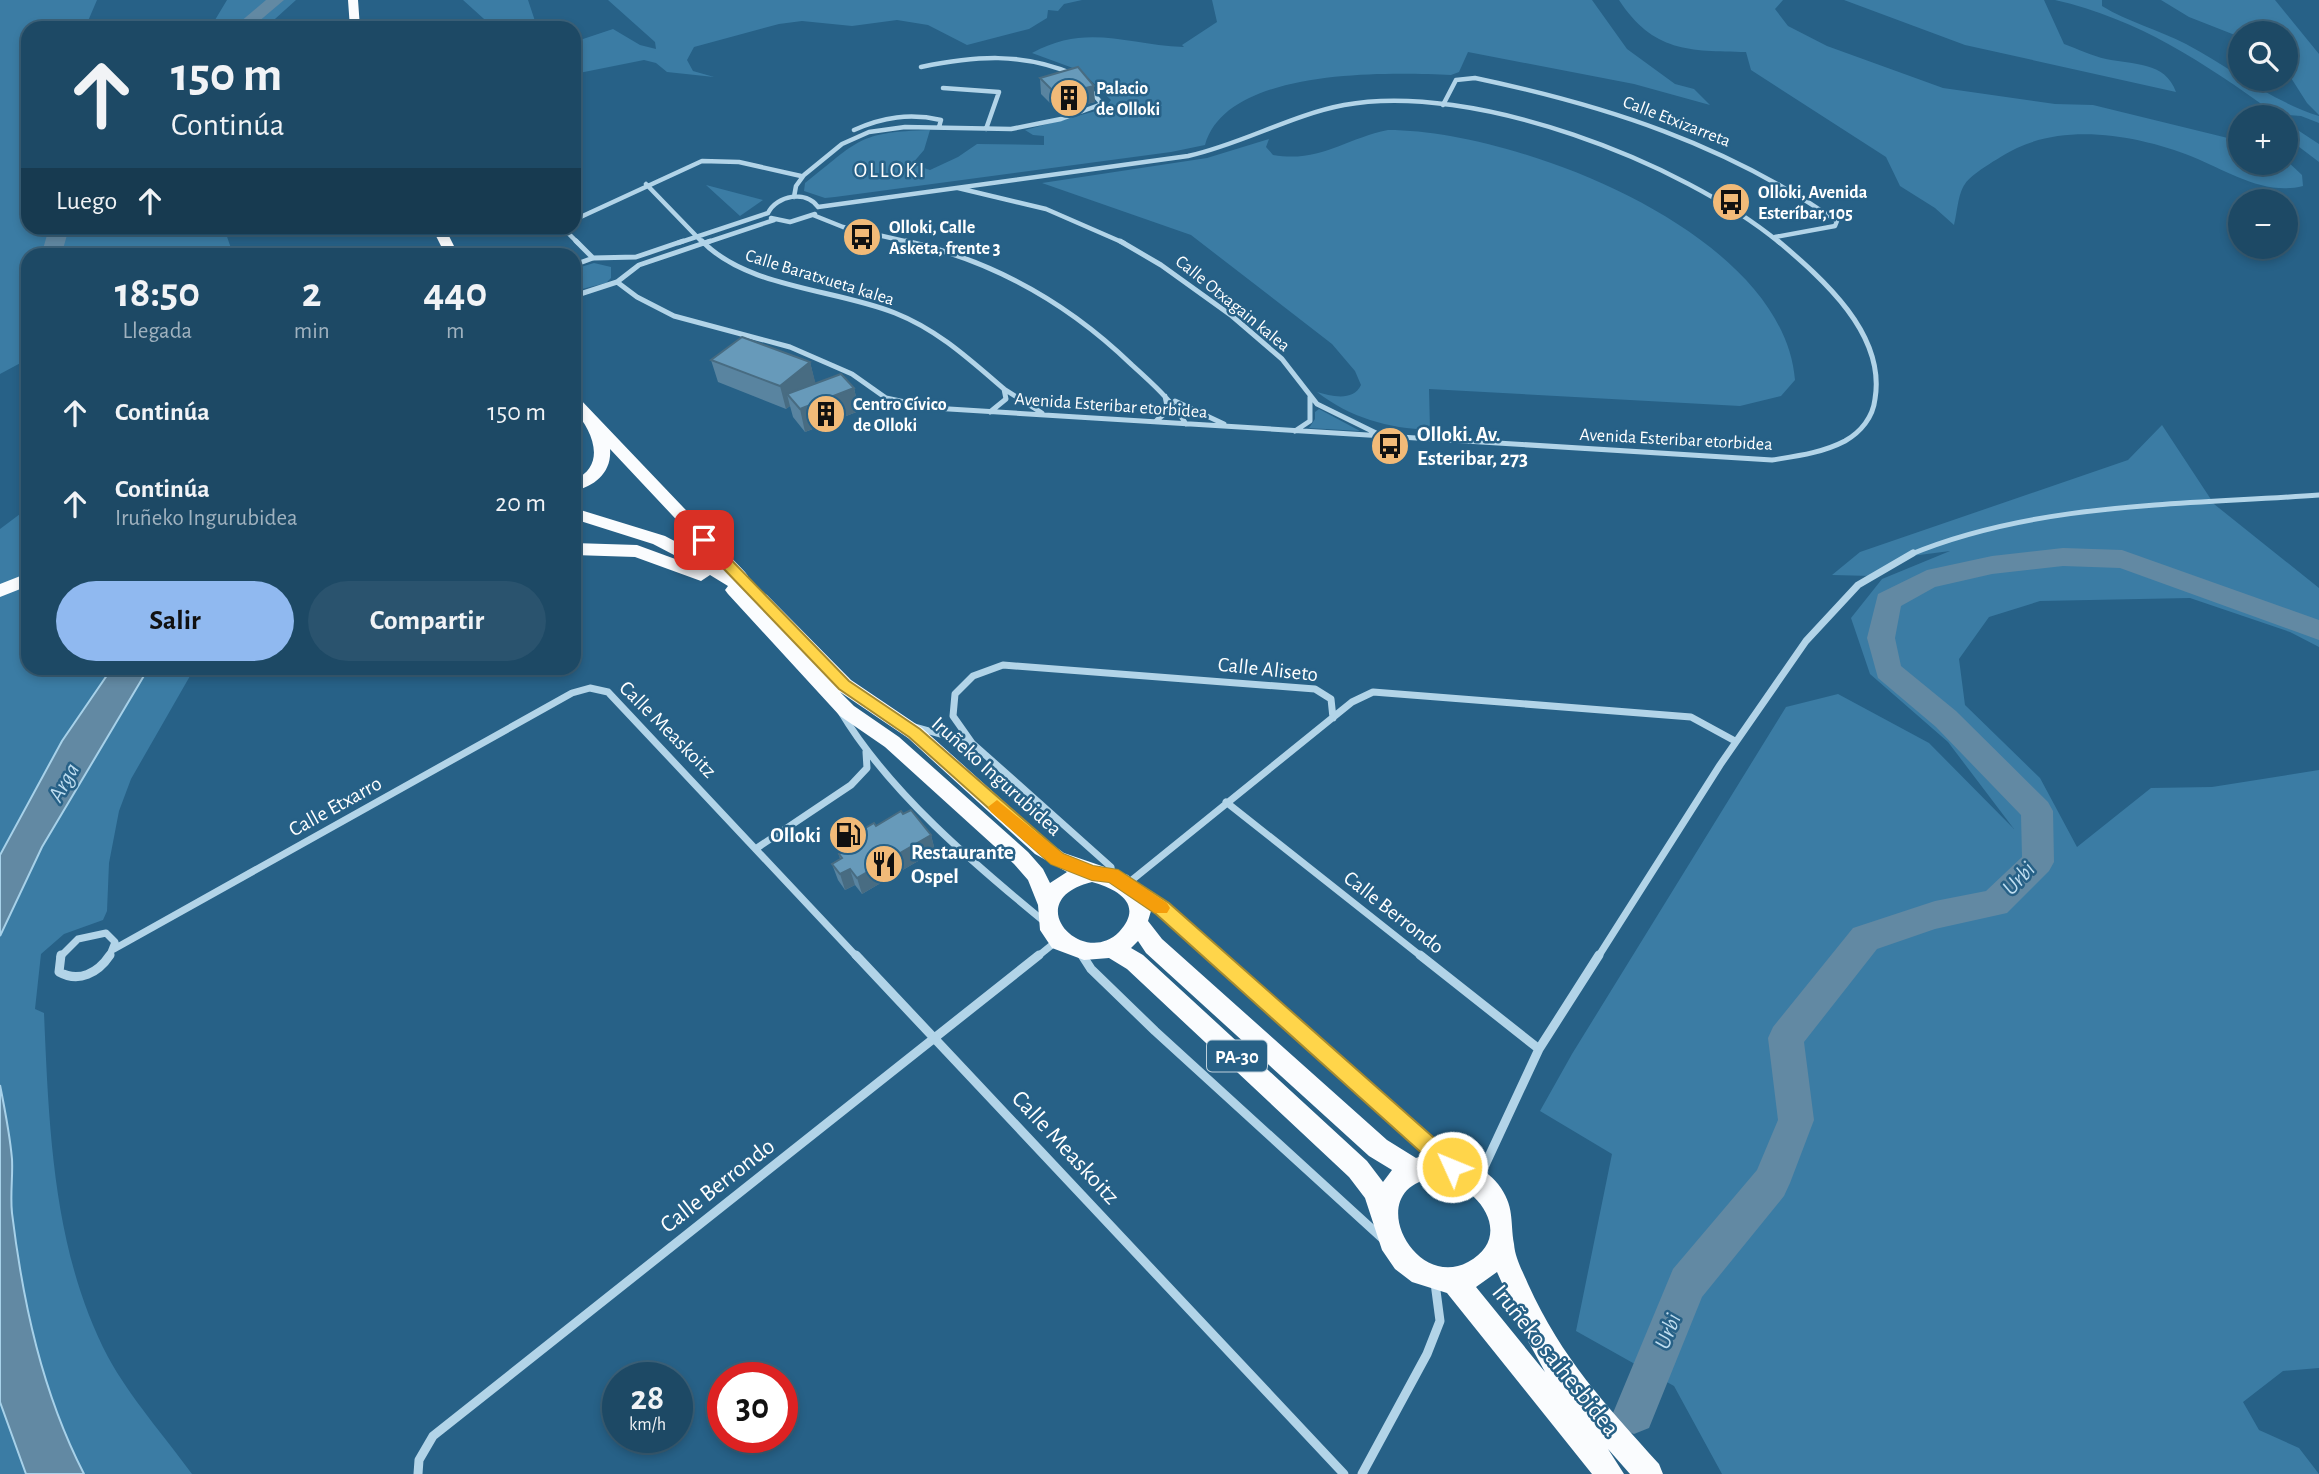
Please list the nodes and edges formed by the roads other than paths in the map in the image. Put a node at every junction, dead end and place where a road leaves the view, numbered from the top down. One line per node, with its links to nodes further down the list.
1 (353, 0): 2 (highway)
2 (354, 21)
3 (921, 67): 4 (street)
4 (1077, 75)
5 (1085, 83): 9 (street)
6 (943, 88): 9 (street)
7 (1443, 105): 12 (street, Avenida Esteribar etorbidea); 24 (street, Avenida Esteribar etorbidea); 24 (street, Calle Etxizarreta)
8 (939, 127): 9 (street); 10 (street); 11 (street)
9 (986, 129)
10 (855, 130)
11 (801, 176): 13 (street); 15 (street)
12 (1016, 179): 14 (street, Avenida Esteribar etorbidea); 16 (street)
13 (646, 184): 20 (street); 23 (street, Calle Baratxueta kalea)
14 (943, 187): 16 (street, Calle Otxagain kalea); 17 (street, Avenida Esteribar etorbidea)
15 (794, 197): 17 (street); 18 (street)
16 (1008, 198): 34 (street, Calle Otxagain kalea)
17 (818, 207): 19 (street)
18 (768, 213): 21 (street); 23 (street)
19 (813, 215): 21 (street); 33 (street)
20 (581, 216)
21 (774, 220): 25 (street)
22 (570, 235): 26 (street)
23 (697, 236): 25 (street, Calle Baratxueta kalea); 27 (street)
24 (1776, 237): 43 (street, Avenida Esteribar etorbidea)
25 (703, 243): 29 (street); 32 (street, Calle Baratxueta kalea)
26 (593, 258): 27 (street); 28 (street)
27 (615, 258): 29 (street)
28 (581, 262)
29 (625, 273): 30 (street)
30 (617, 282): 31 (street); 37 (street, Avenida Esteribar etorbidea)
31 (581, 294)
32 (1004, 389): 37 (street); 38 (street, Calle Baratxueta kalea)
33 (1165, 396): 39 (street); 40 (street); 41 (street)
34 (1310, 397): 42 (street); 43 (street, Calle Otxagain kalea)
35 (581, 409): 50 (highway)
36 (581, 411): 44 (highway)
37 (990, 412): 38 (street, Avenida Esteribar etorbidea)
38 (1047, 415): 39 (street, Avenida Esteribar etorbidea)
39 (1153, 422): 40 (street, Avenida Esteribar etorbidea)
40 (1186, 424): 41 (street, Avenida Esteribar etorbidea)
41 (1232, 427): 42 (street, Avenida Esteribar etorbidea)
42 (1295, 431): 43 (street, Avenida Esteribar etorbidea)
43 (1383, 436)
44 (581, 482)
45 (2319, 495): 55 (street)
46 (581, 515): 50 (highway, Iruñeko Ingurubidea)
47 (581, 549): 50 (highway)
48 (21, 582): 49 (highway)
49 (0, 591)
50 (755, 603): 52 (highway, Iruñeko Ingurubidea); 54 (highway, Iruñeko Ingurubidea)
51 (572, 693): 59 (street, Calle Measkoitz); 63 (street, Calle Etxarro)
52 (832, 696): 57 (street); 61 (highway)
53 (1333, 718): 55 (street); 56 (street, Calle Aliseto); 58 (street)
54 (901, 723): 56 (street); 60 (highway, Iruñeko Ingurubidea)
55 (1735, 741): 67 (street)
56 (972, 743): 60 (street)
57 (866, 750): 59 (street); 61 (street)
58 (1226, 802): 60 (street); 67 (street, Calle Berrondo)
59 (757, 848): 66 (street, Calle Measkoitz)
60 (1117, 881): 61 (highway); 62 (highway); 68 (street)
61 (1052, 922): 65 (highway); 66 (street, Calle Berrondo)
62 (1139, 925): 64 (highway); 69 (highway, PA-30)
63 (114, 949): 63 (street, Calle Etxarro)
64 (1112, 949): 65 (highway); 71 (highway, PA-30)
65 (1079, 951): 73 (street)
66 (935, 1039): 75 (street, Calle Berrondo); 76 (street, Calle Measkoitz)
67 (1539, 1049): 70 (street)
68 (1452, 1167): 69 (highway); 70 (highway)
69 (1414, 1170): 71 (highway)
70 (1478, 1181): 72 (highway)
71 (1385, 1218): 73 (highway, PA-30)
72 (1500, 1245): 74 (highway); 79 (highway, Iruñeko saihesbidea)
73 (1397, 1252): 74 (highway)
74 (1445, 1281): 77 (street); 78 (highway, Iruñeko saihesbidea)
75 (418, 1474)
76 (1344, 1474)
77 (1362, 1474)
78 (1609, 1474)
79 (1649, 1474)

